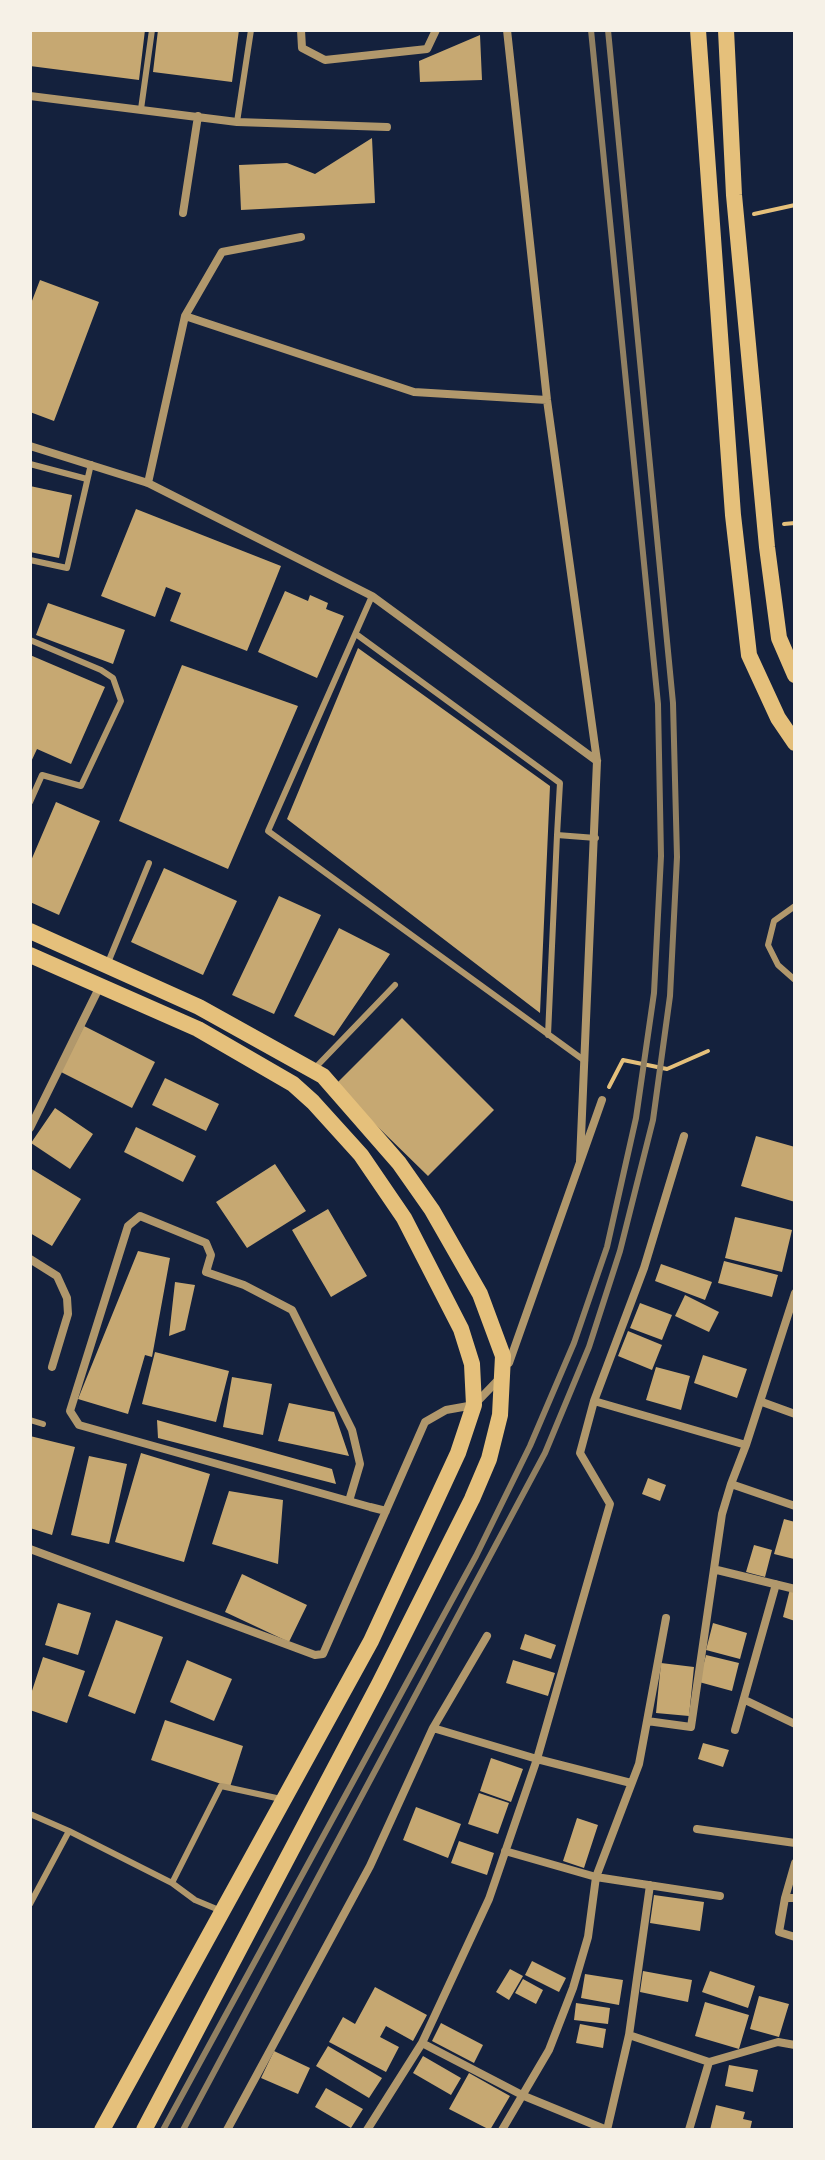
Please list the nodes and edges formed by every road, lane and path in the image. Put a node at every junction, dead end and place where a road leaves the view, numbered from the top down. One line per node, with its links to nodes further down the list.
1 (152, 30): 9 (lane)
2 (251, 30): 11 (lane)
3 (301, 30): 4 (street)
4 (436, 30)
5 (507, 30): 18 (street)
6 (698, 30): 25 (main road)
7 (726, 30): 15 (main road)
8 (30, 96): 9 (street)
9 (141, 109): 10 (street)
10 (198, 116): 11 (street); 14 (street)
11 (237, 122): 12 (street)
12 (387, 127)
13 (795, 205): 15 (path)
14 (183, 213)
15 (736, 218): 24 (main road)
16 (301, 237): 17 (street)
17 (185, 316): 18 (street); 23 (street)
18 (547, 400): 32 (street)
19 (30, 446): 21 (street)
20 (30, 464): 22 (lane)
21 (91, 464): 22 (lane); 23 (street)
22 (87, 479): 26 (lane)
23 (148, 483): 27 (street)
24 (766, 537): 25 (main road); 30 (main road)
25 (736, 540): 31 (main road)
26 (30, 560)
27 (372, 596): 28 (lane); 32 (street)
28 (356, 634): 34 (lane); 44 (lane)
29 (30, 640): 33 (lane)
30 (795, 675)
31 (795, 743)
32 (597, 761): 35 (street)
33 (30, 802)
34 (557, 835): 35 (lane); 44 (lane)
35 (596, 838): 46 (street)
36 (149, 863): 40 (lane)
37 (795, 906): 41 (lane)
38 (30, 931): 40 (main road)
39 (30, 955): 42 (main road)
40 (107, 965): 47 (main road)
41 (795, 980)
42 (100, 985): 49 (street); 59 (main road)
43 (395, 985): 47 (lane)
44 (548, 1035): 46 (lane)
45 (708, 1051): 48 (path)
46 (585, 1062): 51 (street)
47 (313, 1070): 56 (main road)
48 (602, 1100): 51 (street)
49 (30, 1128)
50 (684, 1136): 57 (street)
51 (580, 1161): 56 (street)
52 (30, 1259): 55 (street)
53 (795, 1293): 54 (street)
54 (790, 1319): 58 (street)
55 (52, 1367)
56 (505, 1374): 59 (street); 102 (main road)
57 (594, 1401): 63 (street); 79 (street)
58 (762, 1402): 60 (street); 63 (street)
59 (474, 1405): 67 (street); 81 (main road)
60 (795, 1414)
61 (30, 1420): 62 (lane)
62 (43, 1424)
63 (746, 1445): 64 (street)
64 (731, 1484): 66 (street); 69 (street)
65 (349, 1501): 65 (street); 67 (street)
66 (795, 1506)
67 (386, 1511): 68 (street)
68 (30, 1549)
69 (717, 1570): 70 (street); 75 (street)
70 (776, 1584): 71 (street); 74 (street)
71 (795, 1589)
72 (666, 1618): 75 (street)
73 (487, 1636): 77 (street)
74 (745, 1700): 76 (street); 78 (street)
75 (647, 1721): 80 (street)
76 (795, 1724)
77 (433, 1728): 79 (street); 103 (street)
78 (735, 1730)
79 (537, 1759): 80 (street); 86 (street)
80 (631, 1783): 88 (street)
81 (281, 1799): 89 (lane); 94 (main road)
82 (30, 1814): 84 (lane)
83 (697, 1829): 85 (street)
84 (69, 1831): 89 (lane); 93 (lane)
85 (795, 1843)
86 (505, 1851): 88 (street); 97 (street)
87 (795, 1863): 92 (street)
88 (596, 1877): 90 (street); 100 (street)
89 (172, 1883): 94 (lane)
90 (650, 1885): 91 (street); 96 (street)
91 (720, 1896)
92 (790, 1898): 95 (street)
93 (30, 1904)
94 (223, 1911): 101 (main road)
95 (795, 1937)
96 (629, 2035): 99 (street); 100 (street)
97 (422, 2043): 100 (street); 104 (street)
98 (795, 2045): 99 (street)
99 (709, 2062): 106 (street)
100 (524, 2096): 105 (street)
101 (102, 2130)
102 (144, 2130)
103 (227, 2130)
104 (367, 2130)
105 (502, 2130)
106 (689, 2130)

